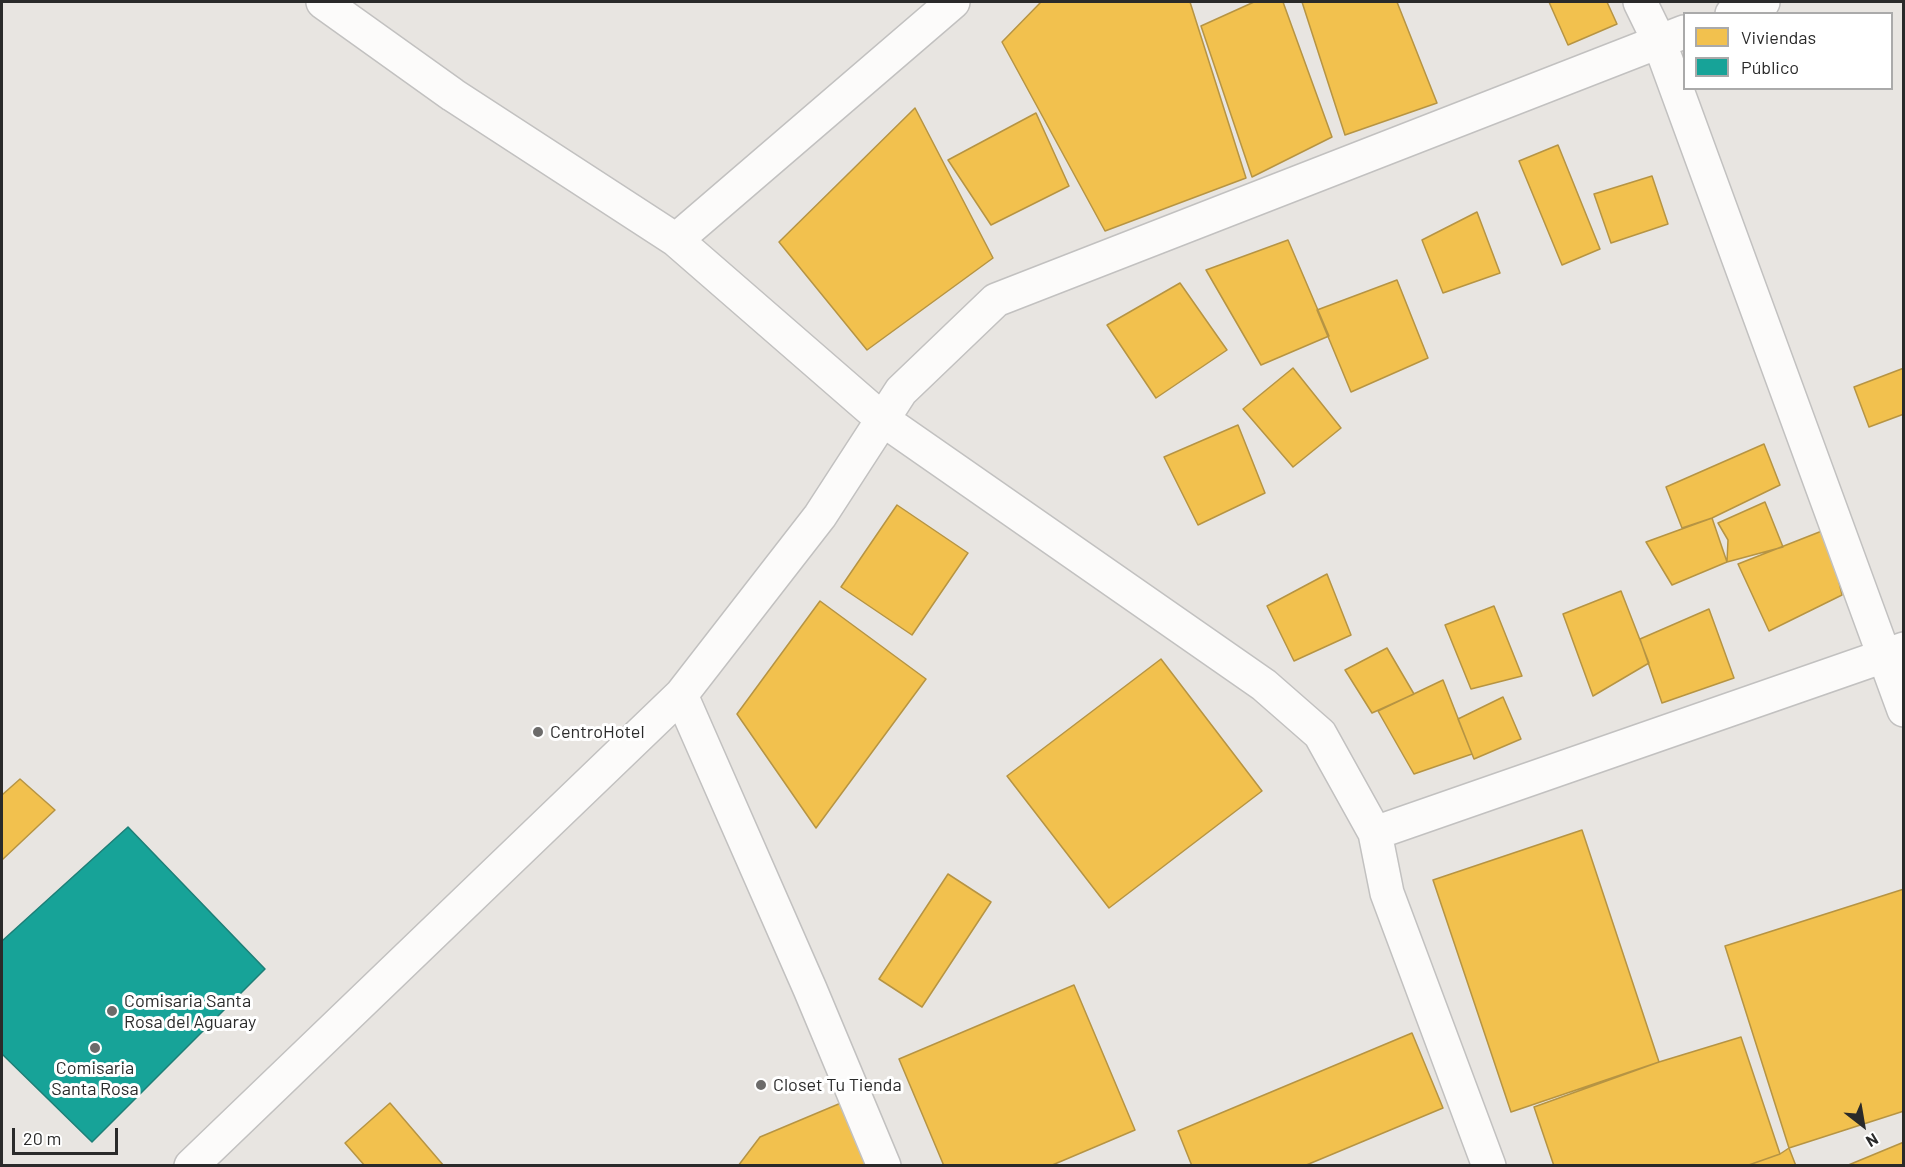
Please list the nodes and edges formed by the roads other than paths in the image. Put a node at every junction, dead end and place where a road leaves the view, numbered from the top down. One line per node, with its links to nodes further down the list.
1 (322, 2): 9 (street)
2 (953, 2): 9 (street)
3 (1641, 2): 6 (street)
4 (1763, 2): 5 (street)
5 (1737, 12)
6 (1672, 37): 7 (street); 10 (street)
7 (1683, 68)
8 (1691, 90): 11 (street)
9 (676, 240): 10 (street)
10 (882, 419): 12 (street); 14 (street)
11 (1893, 653): 13 (street); 14 (street)
12 (681, 695): 15 (street); 16 (street)
13 (1904, 710)
14 (1375, 833): 17 (street)
15 (191, 1166)
16 (884, 1166)
17 (1489, 1166)

